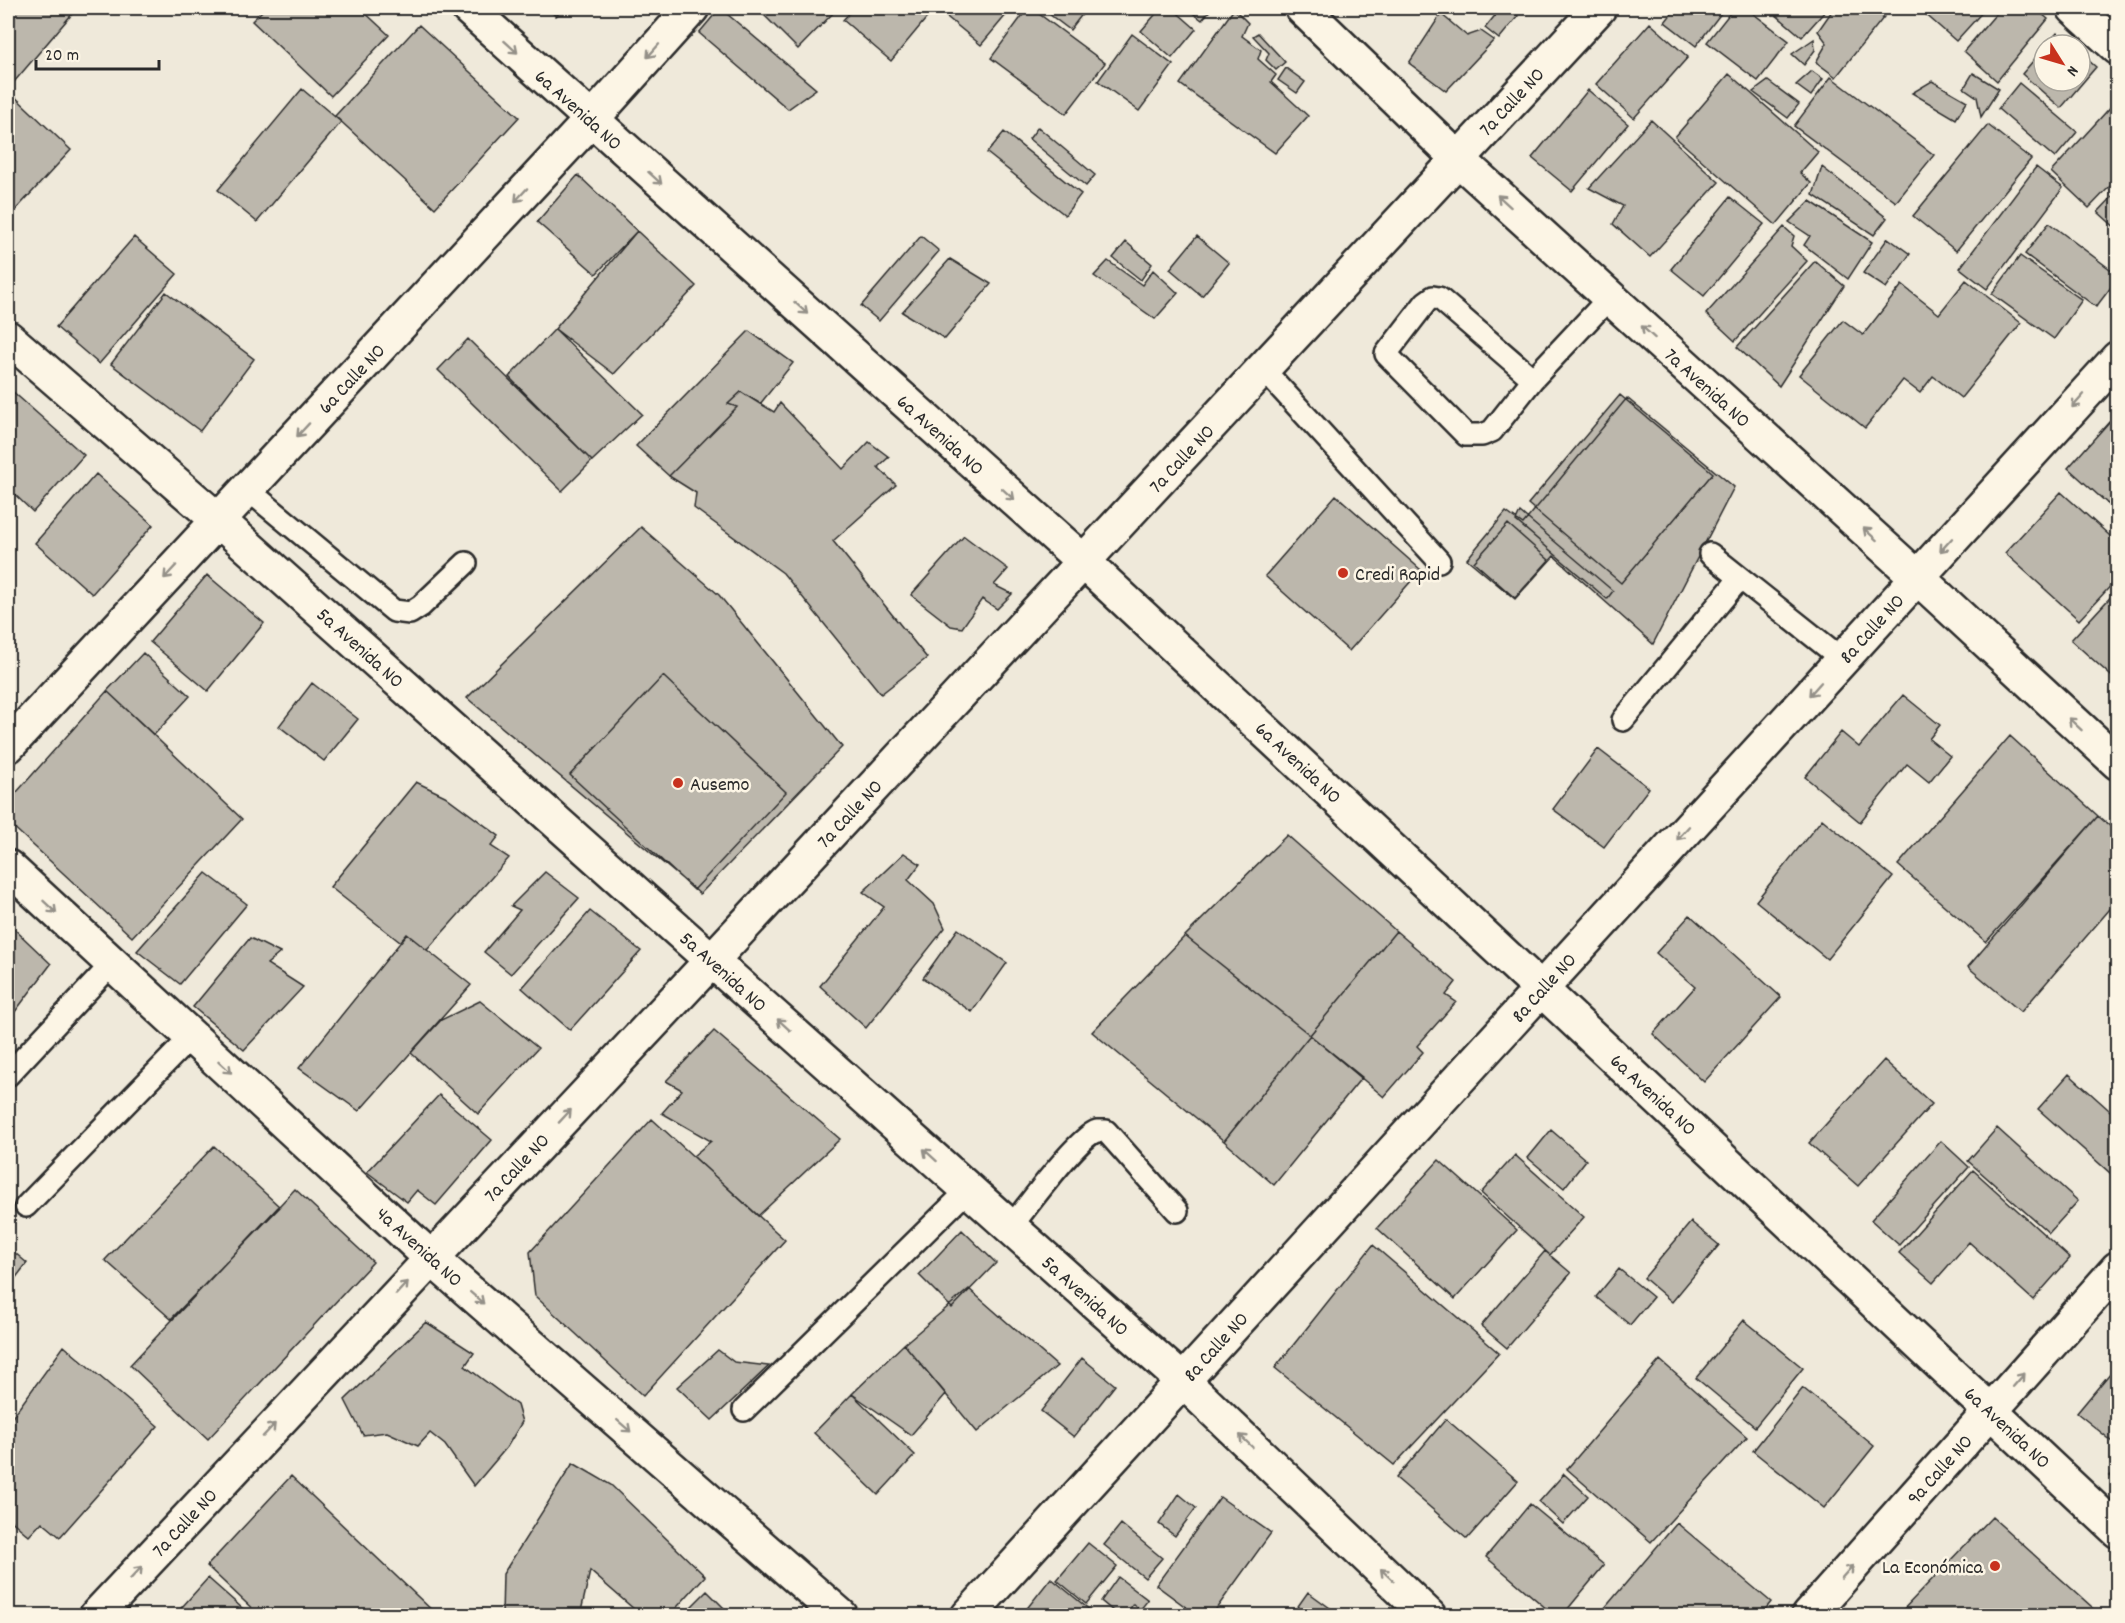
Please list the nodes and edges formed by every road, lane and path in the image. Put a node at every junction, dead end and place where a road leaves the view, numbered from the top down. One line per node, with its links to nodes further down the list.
1 (468, 8): 7 (street, 6a Avenida NO, one-way to 7)
2 (692, 8): 7 (street, 6a Calle NO, one-way to 7)
3 (1302, 8): 8 (street, 7a Avenida NO)
4 (1599, 8): 8 (street, 7a Calle NO)
5 (2074, 8): 6 (street)
6 (2118, 48)
7 (591, 120): 14 (street, 6a Calle NO, one-way to 14); 18 (street, 6a Avenida NO, one-way to 18)
8 (1458, 159): 9 (street, 7a Avenida NO, one-way to 8); 12 (street, 7a Calle NO)
9 (1610, 297): 13 (lane); 20 (street, 7a Avenida NO, one-way to 9)
10 (8, 338): 15 (street, 5a Avenida NO)
11 (2118, 358): 20 (street, 8a Calle NO, one-way to 20)
12 (1263, 369): 17 (lane); 18 (street, 7a Calle NO)
13 (1533, 379): 13 (lane)
14 (247, 489): 15 (street, 6a Calle NO); 19 (lane)
15 (218, 520): 24 (street, 6a Calle NO, one-way to 24); 27 (street, 5a Avenida NO)
16 (1710, 554): 21 (lane)
17 (1439, 561)
18 (1084, 562): 27 (street, 7a Calle NO); 29 (street, 6a Avenida NO)
19 (466, 563)
20 (1917, 577): 22 (street, 8a Calle NO); 25 (street, 7a Avenida NO, one-way to 20)
21 (1740, 578): 22 (lane); 23 (lane)
22 (1842, 659): 29 (street, 8a Calle NO, one-way to 29)
23 (1623, 720)
24 (8, 746)
25 (2118, 763)
26 (8, 867): 28 (street, 4a Avenida NO, one-way to 28)
27 (712, 960): 32 (street, 5a Avenida NO, one-way to 27); 36 (street, 7a Calle NO, one-way to 27)
28 (112, 964): 30 (street, 4a Avenida NO); 31 (lane)
29 (1541, 988): 38 (street, 8a Calle NO); 40 (street, 6a Avenida NO)
30 (191, 1037): 33 (lane); 36 (street, 4a Avenida NO, one-way to 36)
31 (8, 1075)
32 (969, 1189): 35 (street, 5a Avenida NO); 39 (lane)
33 (26, 1206)
34 (1177, 1211): 35 (lane)
35 (1011, 1227): 38 (street, 5a Avenida NO)
36 (431, 1257): 42 (street, 7a Calle NO, one-way to 36); 43 (street, 4a Avenida NO, one-way to 43)
37 (2118, 1268): 40 (street, 9a Calle NO, one-way to 37)
38 (1183, 1381): 44 (street, 8a Calle NO); 45 (street, 5a Avenida NO, one-way to 38)
39 (744, 1410)
40 (1992, 1411): 41 (street, 6a Avenida NO); 46 (street, 9a Calle NO, one-way to 40)
41 (2118, 1531)
42 (96, 1616)
43 (841, 1616)
44 (968, 1616)
45 (1429, 1616)
46 (1808, 1616)

